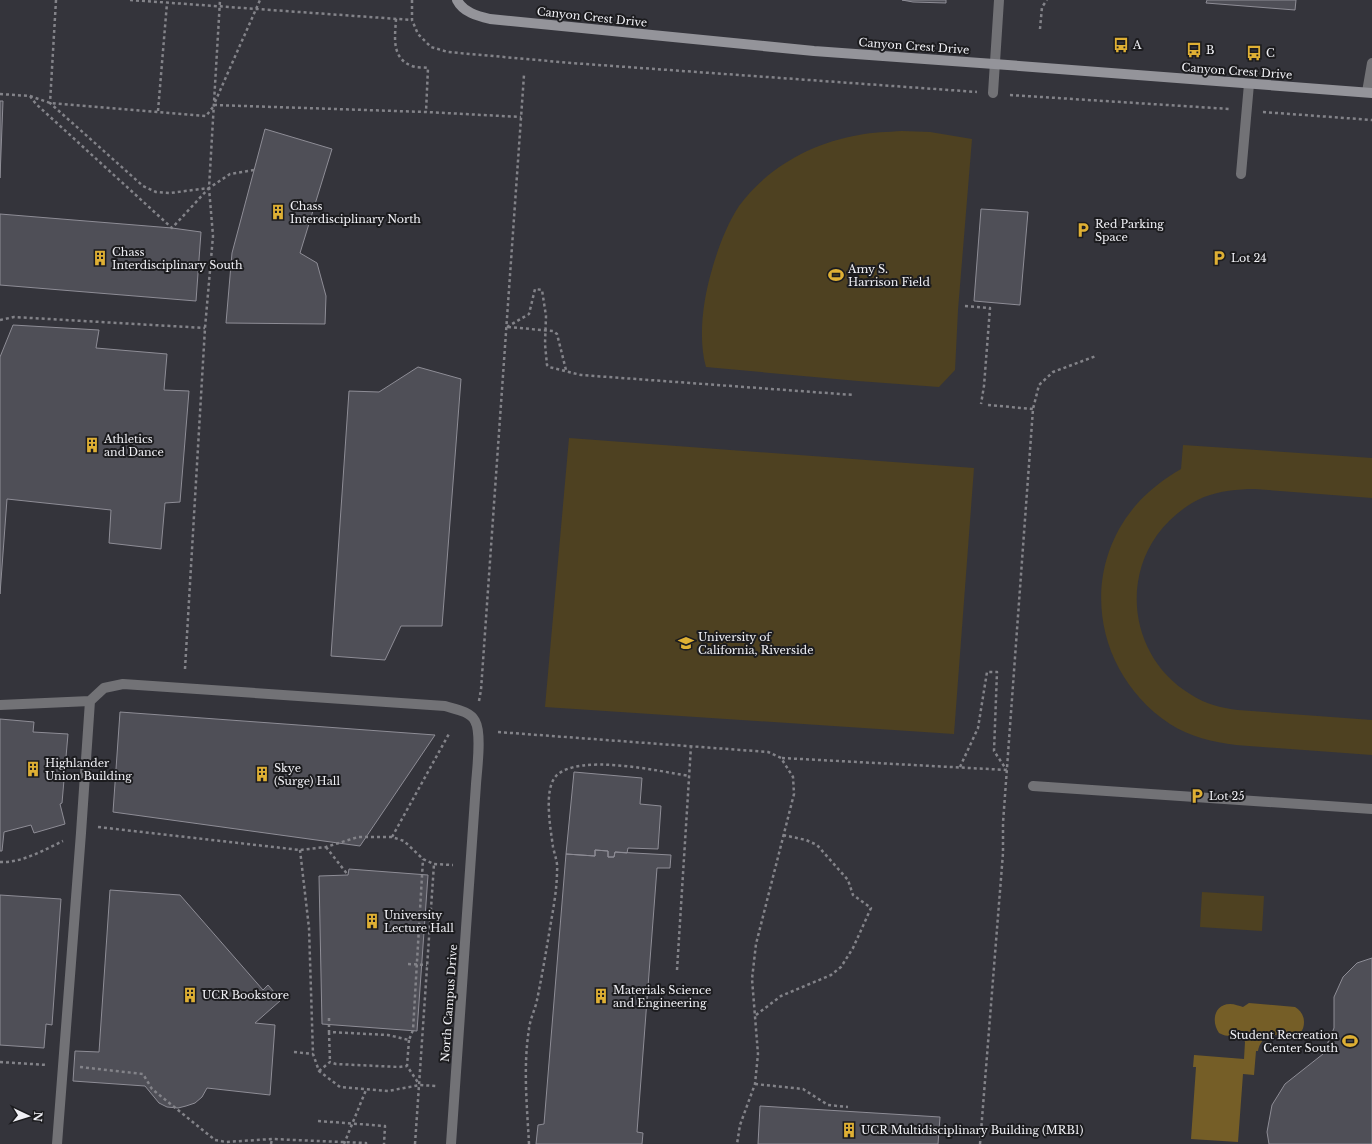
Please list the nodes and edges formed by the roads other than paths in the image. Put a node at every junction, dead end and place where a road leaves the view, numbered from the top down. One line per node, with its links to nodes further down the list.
1 (999, 0): 4 (lane)
2 (458, 2): 4 (street, Canyon Crest Drive)
3 (1372, 63): 6 (lane)
4 (994, 64): 5 (street, Canyon Crest Drive); 7 (lane)
5 (1249, 84): 6 (street, Canyon Crest Drive); 8 (lane)
6 (1370, 92)
7 (992, 94)
8 (1242, 174)
9 (90, 701): 10 (lane); 13 (lane); 14 (lane, North Campus Drive)
10 (0, 705)
11 (1033, 786): 12 (lane)
12 (1372, 809)
13 (57, 1144)
14 (451, 1144)

